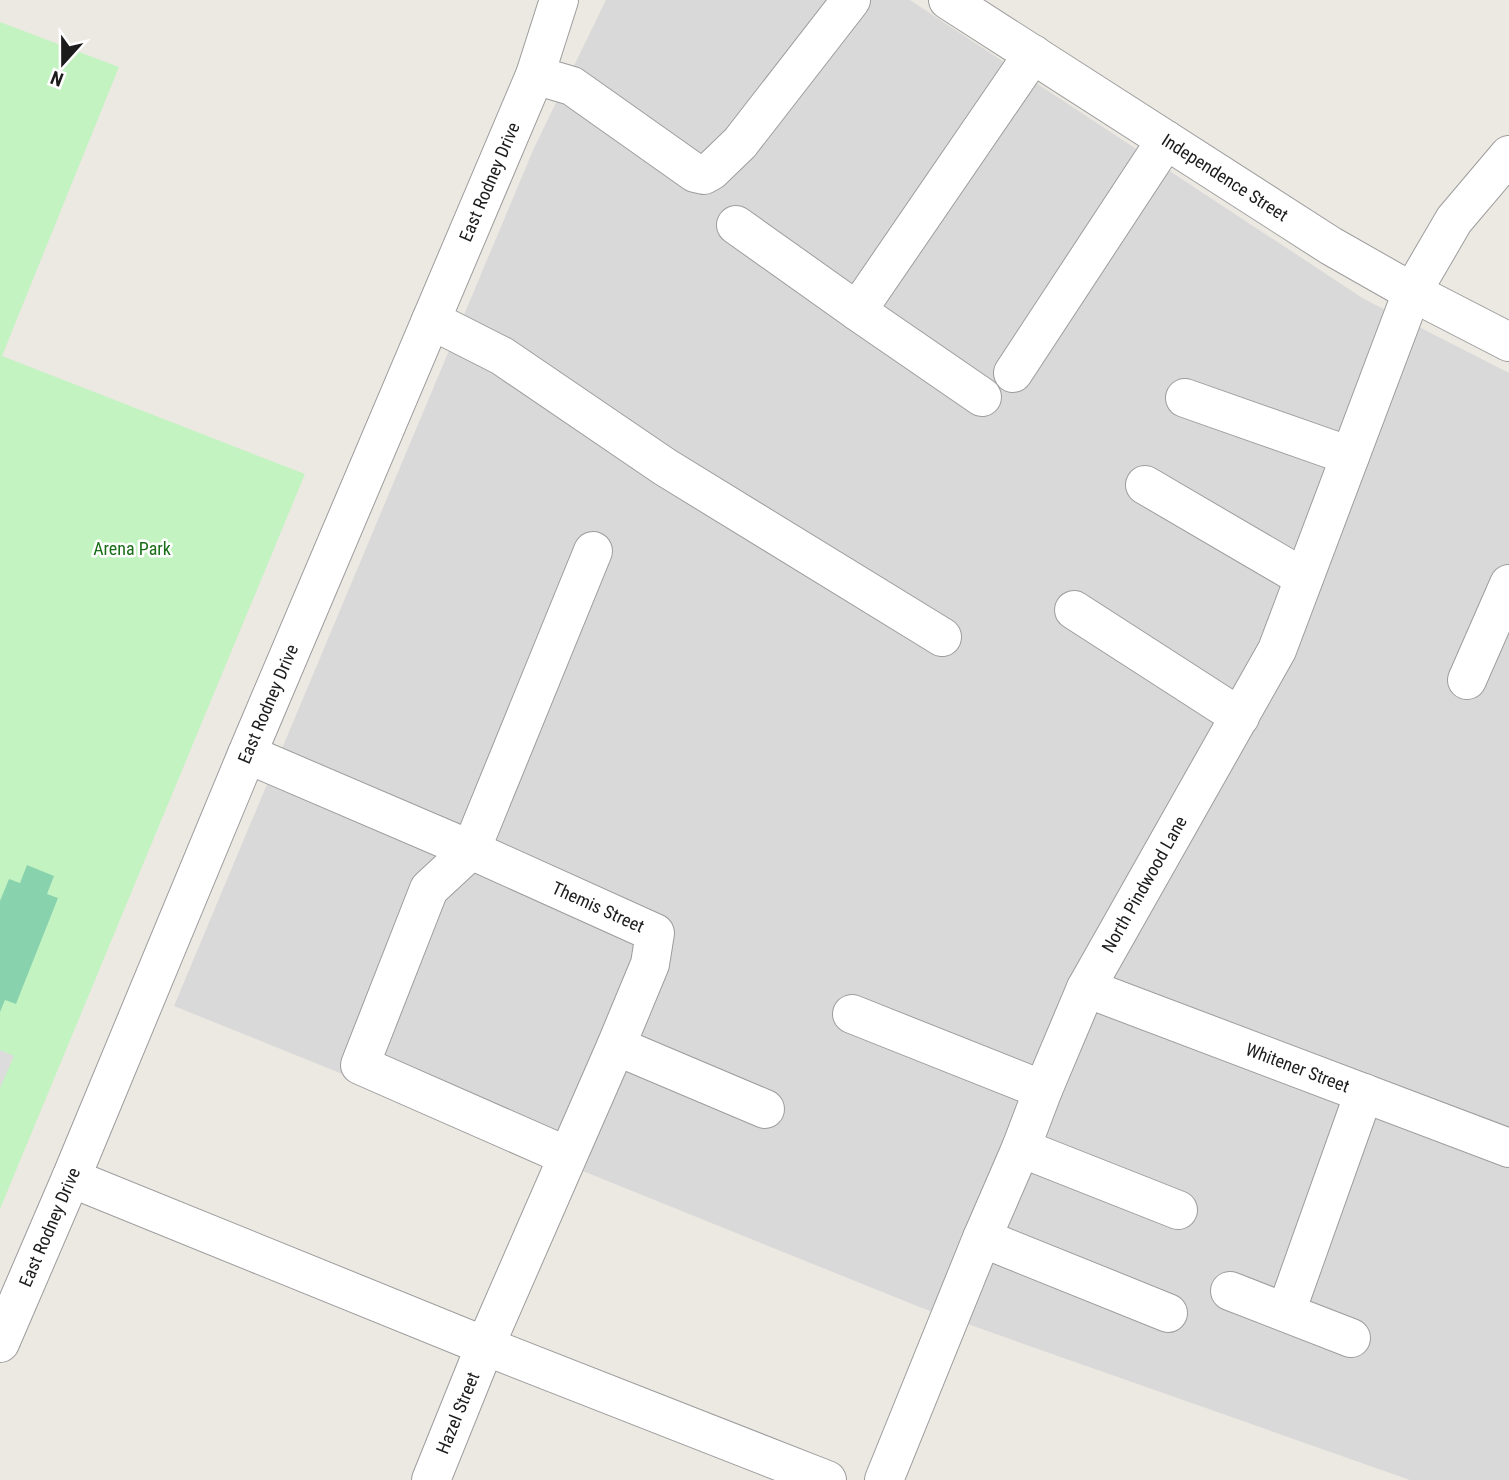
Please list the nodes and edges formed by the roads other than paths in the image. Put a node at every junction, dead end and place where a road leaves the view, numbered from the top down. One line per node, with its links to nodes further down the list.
1 (559, 0): 6 (street, East Rodney Drive)
2 (580, 0): 6 (street, East Rodney Drive)
3 (851, 0): 6 (street)
4 (948, 0): 5 (street, Independence Street)
5 (1033, 54): 7 (street, Independence Street); 11 (street)
6 (537, 71): 12 (street, East Rodney Drive)
7 (1166, 139): 10 (street, Independence Street); 14 (street)
8 (1509, 155): 10 (street, North Pindwood Lane)
9 (736, 225): 11 (street)
10 (1412, 292): 13 (street, Independence Street); 17 (street, North Pindwood Lane)
11 (857, 311): 15 (street)
12 (431, 320): 23 (street); 26 (street, East Rodney Drive)
13 (1509, 342)
14 (1013, 373)
15 (982, 397)
16 (1185, 398): 17 (street)
17 (1350, 456): 20 (street, North Pindwood Lane)
18 (1145, 485): 20 (street)
19 (593, 551): 27 (street)
20 (1304, 578): 25 (street, North Pindwood Lane)
21 (1509, 584): 24 (street)
22 (1074, 610): 25 (street)
23 (942, 637)
24 (1467, 680)
25 (1240, 717): 28 (street, North Pindwood Lane)
26 (247, 754): 27 (street, Themis Street); 37 (street, East Rodney Drive)
27 (471, 850): 30 (street, Themis Street); 36 (street)
28 (1086, 988): 31 (street, North Pindwood Lane); 32 (street, Whitener Street)
29 (852, 1014): 31 (street)
30 (616, 1046): 33 (street); 36 (street, Themis Street)
31 (1043, 1090): 34 (street, North Pindwood Lane)
32 (1364, 1093): 35 (street, Whitener Street); 41 (street)
33 (765, 1109)
34 (1021, 1148): 38 (street); 39 (street, North Pindwood Lane)
35 (1509, 1148)
36 (567, 1156): 45 (street, Themis Street)
37 (71, 1178): 44 (street, East Rodney Drive); 45 (street)
38 (1178, 1210)
39 (982, 1238): 42 (street); 48 (street, North Pindwood Lane)
40 (1230, 1291): 41 (street)
41 (1286, 1312): 43 (street)
42 (1168, 1313)
43 (1351, 1338)
44 (0, 1343)
45 (485, 1346): 46 (street, Hazel Street); 47 (street)
46 (431, 1480)
47 (827, 1480)
48 (884, 1480)

